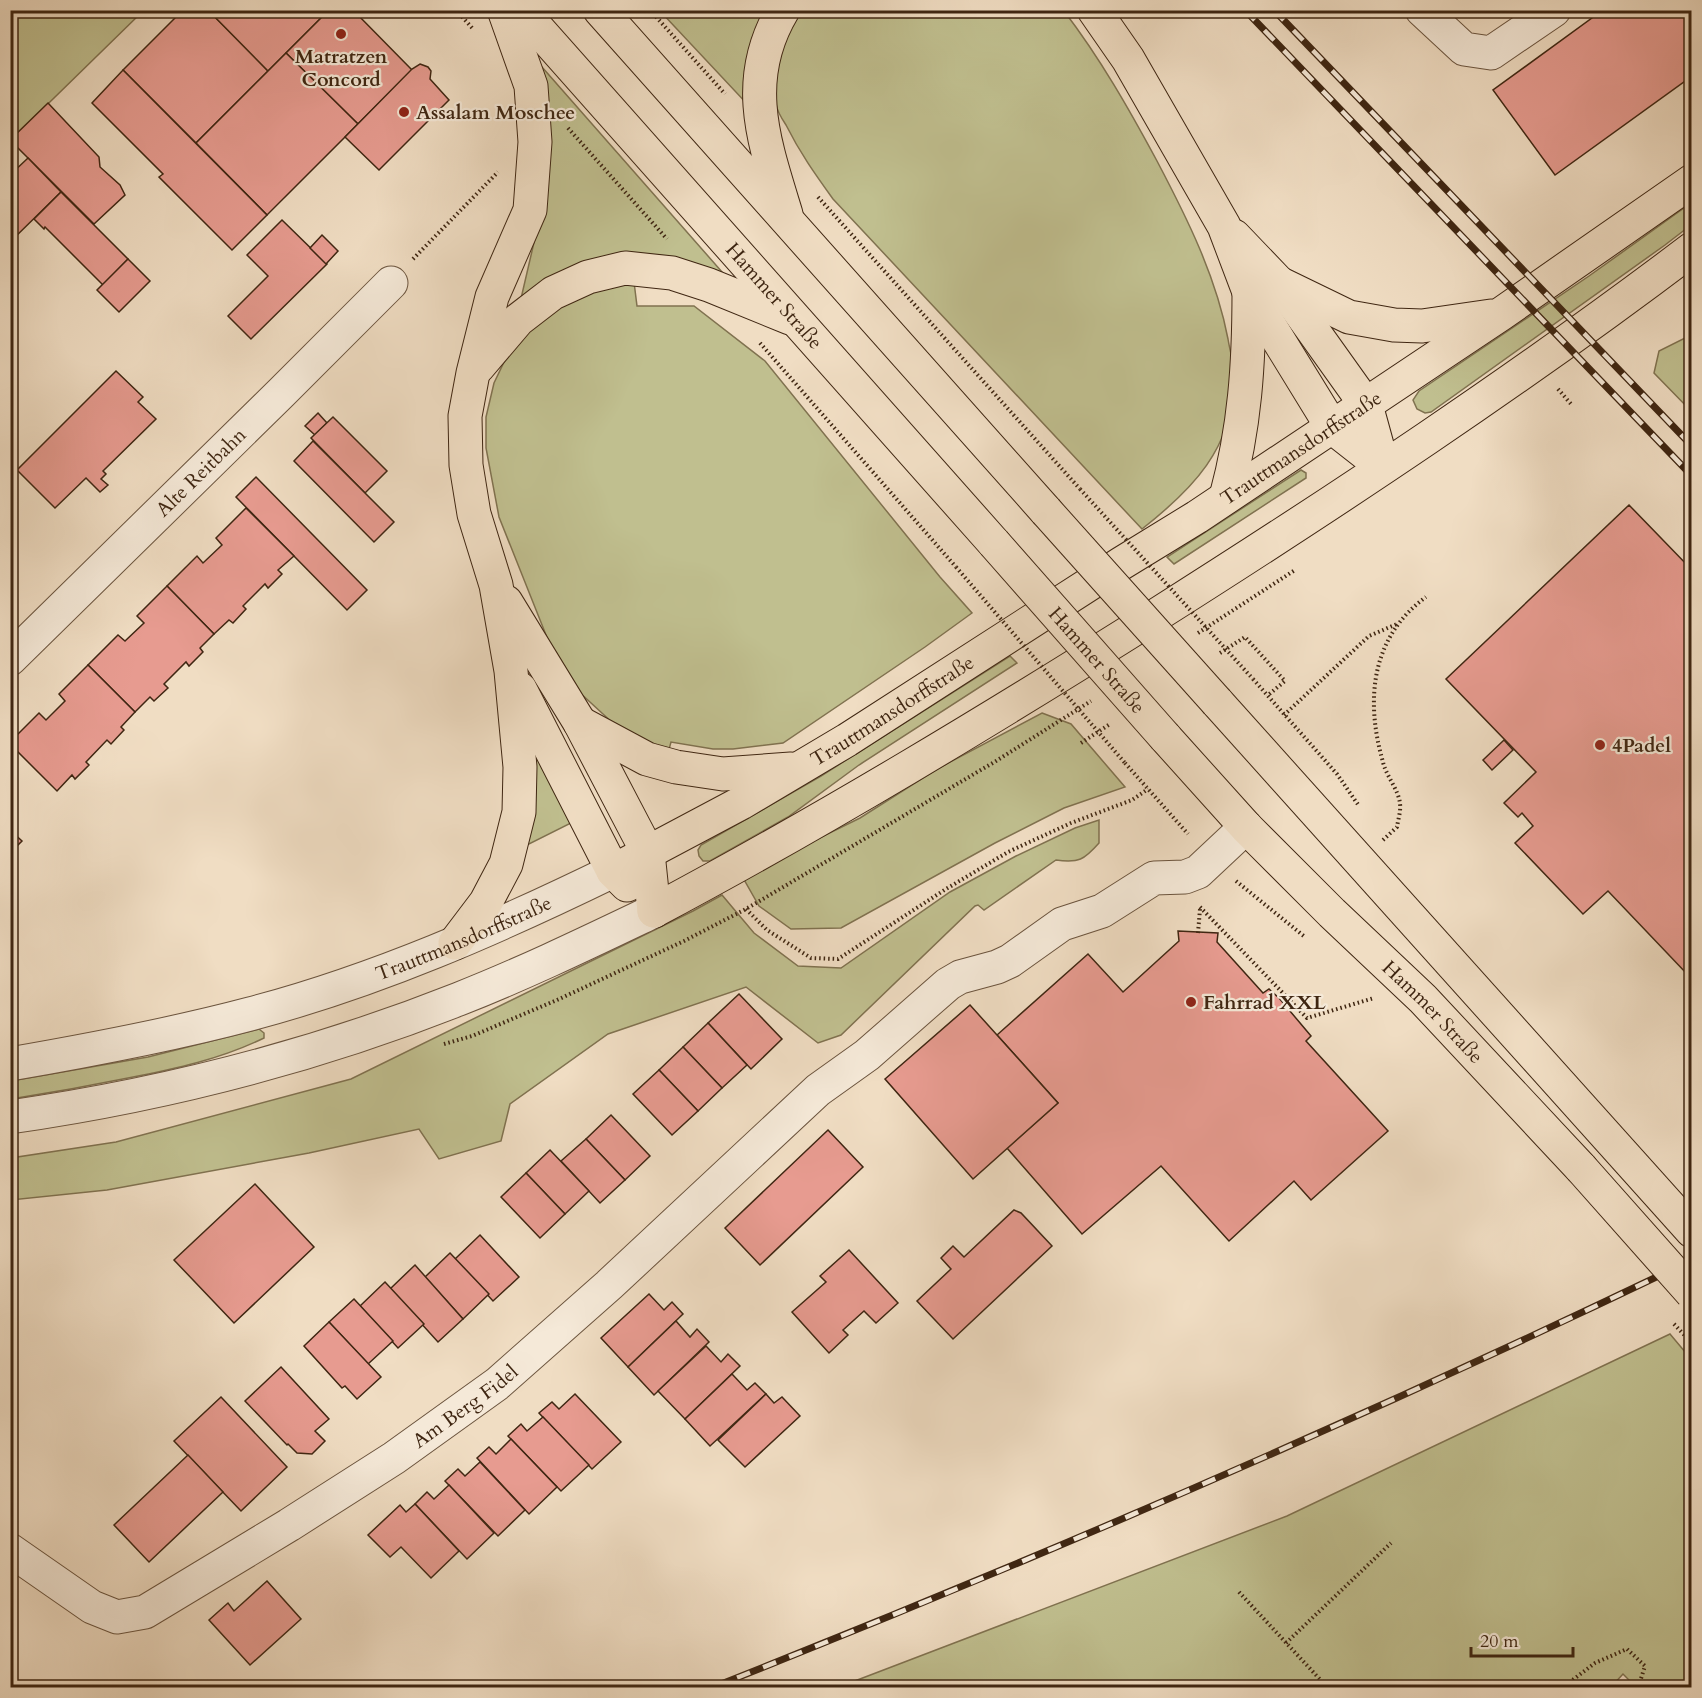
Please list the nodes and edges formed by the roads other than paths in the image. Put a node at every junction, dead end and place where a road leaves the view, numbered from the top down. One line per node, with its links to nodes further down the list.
1 (504, 10): 15 (main road)
2 (520, 10): 14 (main road, Hammer Straße)
3 (600, 10): 9 (main road)
4 (783, 10): 9 (main road)
5 (1094, 10): 12 (main road)
6 (1422, 10): 7 (street)
7 (1554, 10)
8 (1692, 181): 13 (main road, Trauttmansdorffstraße)
9 (789, 224): 32 (main road, bridge)
10 (1692, 249): 18 (main road)
11 (391, 283): 21 (street, Alte Reitbahn)
12 (1264, 287): 13 (main road); 16 (main road); 17 (main road); 19 (main road)
13 (1502, 314): 16 (main road, Trauttmansdorffstraße)
14 (796, 320): 15 (main road); 25 (main road, Hammer Straße, bridge)
15 (472, 373): 20 (main road)
16 (1366, 405): 17 (main road, Trauttmansdorffstraße); 18 (main road)
17 (1332, 427): 18 (main road); 19 (main road, Trauttmansdorffstraße)
18 (1383, 467): 28 (main road)
19 (1226, 498): 24 (main road, Trauttmansdorffstraße)
20 (496, 585): 22 (main road); 23 (main road)
21 (10, 659)
22 (511, 671): 27 (main road); 29 (main road)
23 (580, 723): 24 (main road); 26 (main road)
24 (799, 768): 26 (main road, Trauttmansdorffstraße)
25 (1246, 827): 33 (main road, Hammer Straße, bridge); 34 (street, Am Berg Fidel)
26 (648, 853): 27 (main road, Trauttmansdorffstraße); 28 (main road)
27 (613, 871): 28 (main road); 29 (street, Trauttmansdorffstraße)
28 (654, 911): 31 (street)
29 (455, 943): 30 (street, Trauttmansdorffstraße)
30 (10, 1064)
31 (10, 1117)
32 (1692, 1232)
33 (1692, 1293)
34 (10, 1550)

